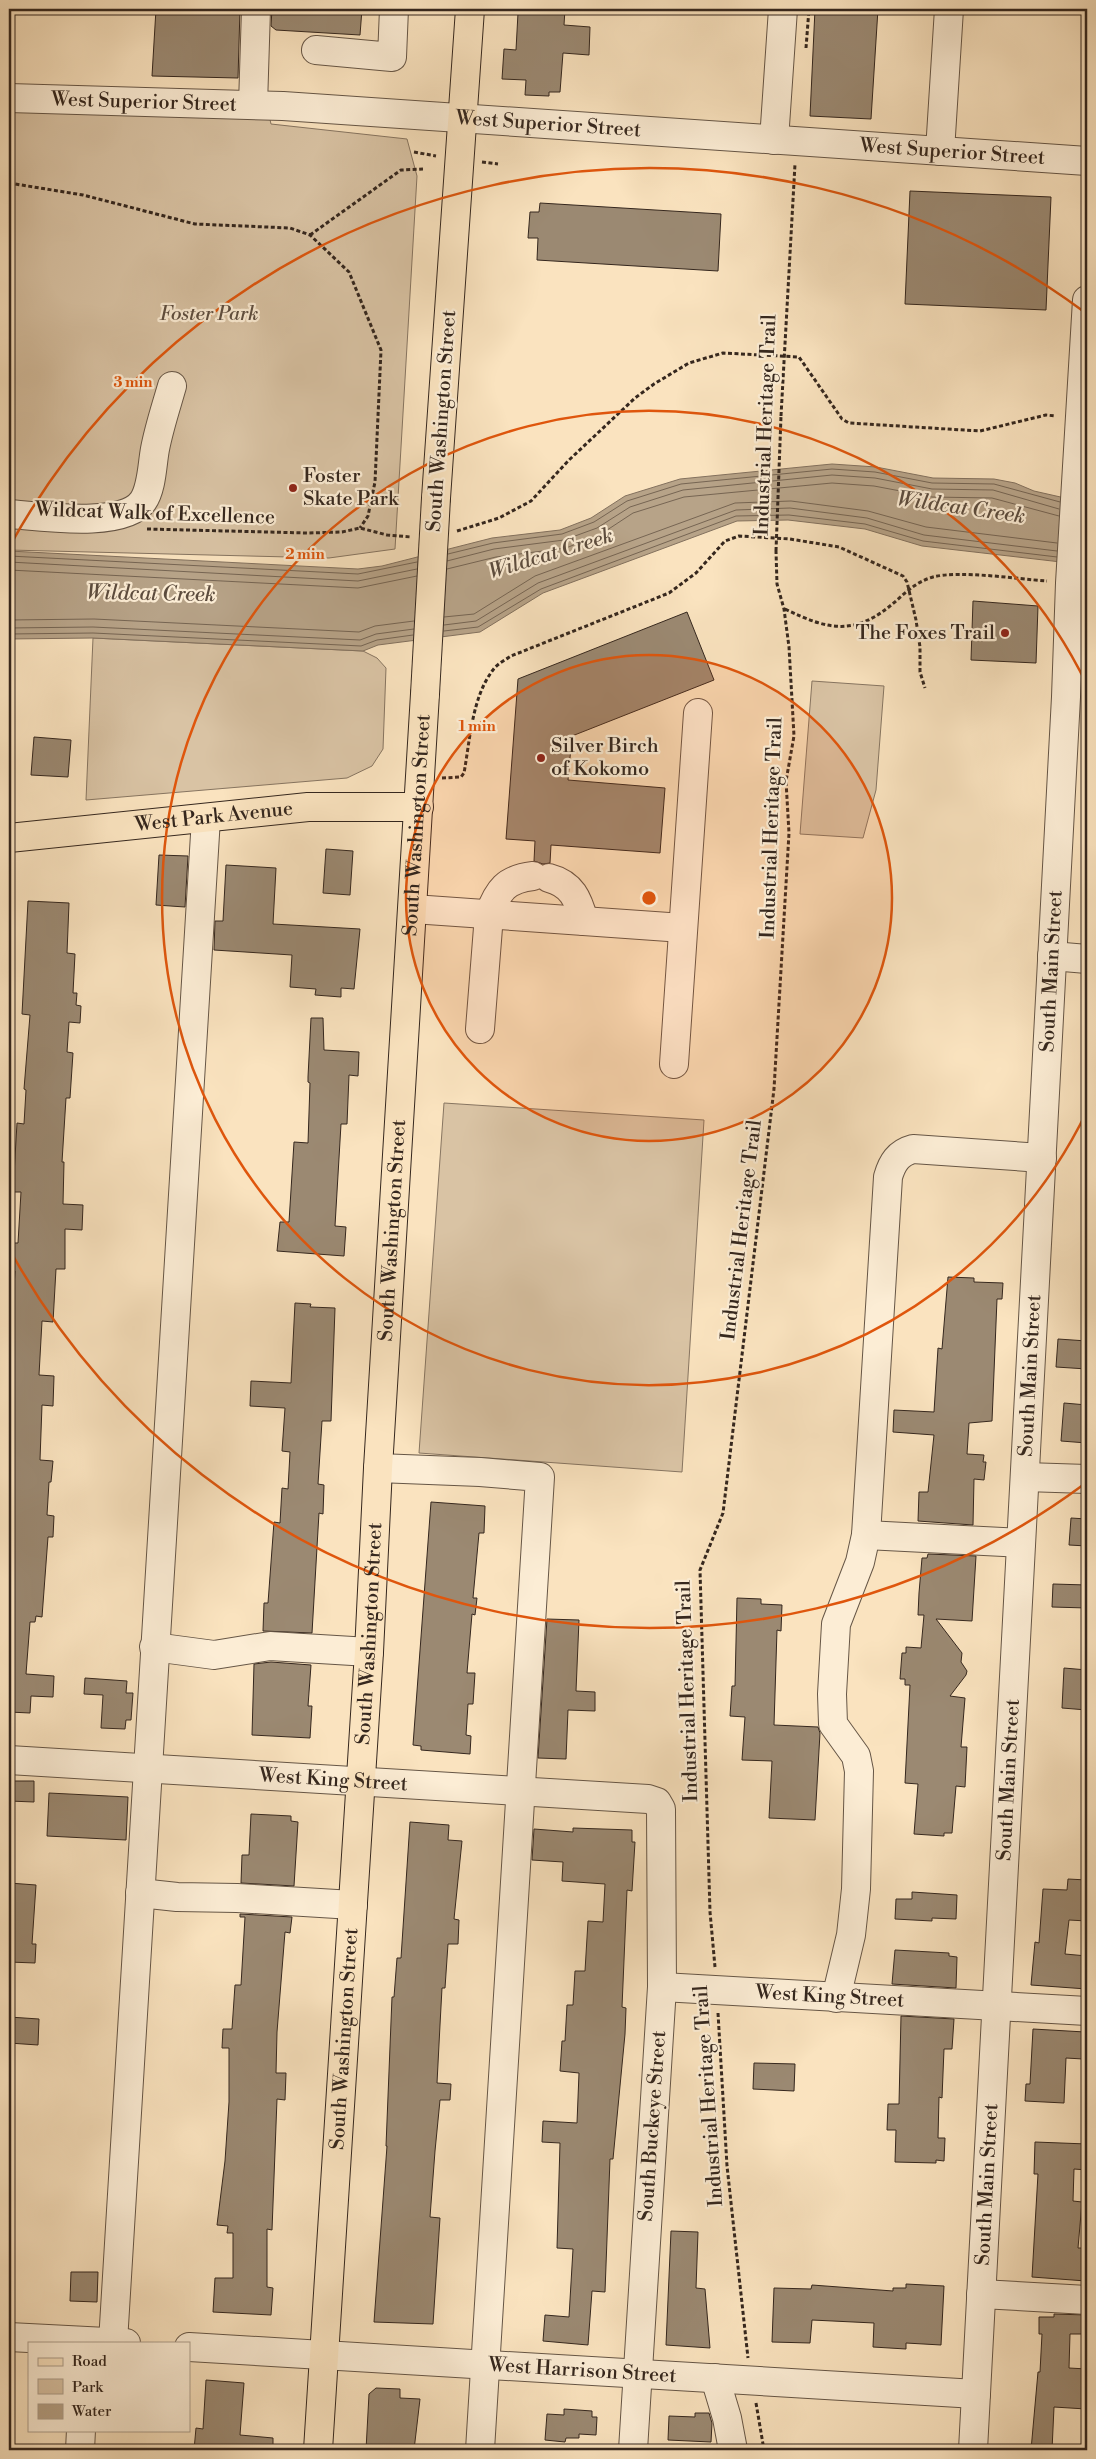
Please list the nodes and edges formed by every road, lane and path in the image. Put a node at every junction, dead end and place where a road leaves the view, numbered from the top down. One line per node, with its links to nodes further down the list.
1 (256, 9): 10 (street)
2 (394, 9): 7 (street)
3 (470, 9): 11 (main road, South Washington Street)
4 (783, 9): 12 (street)
5 (809, 9): 8 (path)
6 (949, 9): 13 (street)
7 (316, 50)
8 (806, 58)
9 (9, 98): 10 (street, West Superior Street)
10 (253, 105): 11 (street, West Superior Street)
11 (462, 118): 12 (street, West Superior Street); 33 (main road, South Washington Street, bridge)
12 (787, 141): 13 (street, West Superior Street); 19 (path, Industrial Heritage Trail)
13 (940, 151): 14 (street, West Superior Street)
14 (1087, 161)
15 (423, 169): 17 (path)
16 (9, 183): 17 (path)
17 (310, 235): 24 (path)
18 (1087, 300): 27 (street, South Main Street)
19 (783, 356): 21 (path); 25 (path); 29 (path, Industrial Heritage Trail, bridge)
20 (172, 386): 22 (street)
21 (1064, 416)
22 (9, 514)
23 (138, 528): 24 (path, Wildcat Walk of Excellence)
24 (360, 528): 26 (path, Wildcat Walk of Excellence)
25 (449, 533)
26 (417, 537)
27 (1062, 579): 28 (path); 40 (street, South Main Street)
28 (908, 590): 29 (path); 30 (path); 32 (path)
29 (784, 609): 60 (path, Industrial Heritage Trail)
30 (925, 688)
31 (698, 713): 39 (street)
32 (454, 779)
33 (419, 807): 34 (main road, West Park Avenue); 36 (main road, South Washington Street)
34 (206, 818): 35 (main road, West Park Avenue); 50 (street)
35 (9, 838)
36 (413, 909): 37 (street); 45 (main road, South Washington Street)
37 (489, 915): 38 (street); 38 (street); 42 (street)
38 (584, 921): 39 (street)
39 (684, 928): 43 (street)
40 (1052, 956): 41 (street); 44 (street, South Main Street)
41 (1087, 959)
42 (480, 1029)
43 (674, 1064)
44 (1042, 1158): 46 (street, South Main Street); 48 (street)
45 (378, 1468): 51 (main road, South Washington Street); 55 (street)
46 (1025, 1477): 47 (street); 49 (street, South Main Street)
47 (1087, 1479)
48 (866, 1534): 49 (street); 61 (street)
49 (1021, 1543): 62 (street, South Main Street)
50 (154, 1647): 51 (street); 53 (street)
51 (369, 1652): 54 (main road, South Washington Street)
52 (9, 1760): 53 (street, West King Street)
53 (147, 1769): 54 (street, West King Street); 57 (street)
54 (361, 1781): 55 (street, West King Street); 58 (main road, South Washington Street)
55 (522, 1790): 56 (street, West King Street); 71 (street)
56 (657, 1802): 59 (street, South Buckeye Street)
57 (140, 1893): 58 (street); 68 (street)
58 (353, 1905): 70 (main road, South Washington Street)
59 (662, 1988): 60 (street, West King Street); 72 (street, South Buckeye Street)
60 (717, 1991): 61 (street, West King Street); 74 (path, Industrial Heritage Trail)
61 (836, 1998): 62 (street, West King Street)
62 (996, 2008): 63 (street, West King Street); 64 (street, South Main Street)
63 (1087, 2011)
64 (981, 2294): 65 (street); 75 (street, South Main Street)
65 (1087, 2300)
66 (9, 2337): 67 (street)
67 (86, 2342): 68 (street)
68 (120, 2342)
69 (190, 2347): 70 (street, West Harrison Street)
70 (324, 2356): 71 (street, West Harrison Street); 78 (main road, South Washington Street)
71 (485, 2364): 72 (street, West Harrison Street); 79 (street)
72 (638, 2372): 73 (street, West Harrison Street); 80 (street, South Buckeye Street)
73 (715, 2378): 74 (street, West Harrison Street); 81 (street)
74 (752, 2380): 75 (street, West Harrison Street); 82 (path, Industrial Heritage Trail)
75 (976, 2394): 83 (street, South Main Street)
76 (81, 2432): 77 (street)
77 (80, 2450)
78 (318, 2450)
79 (480, 2450)
80 (633, 2450)
81 (733, 2450)
82 (764, 2450)
83 (973, 2450)

